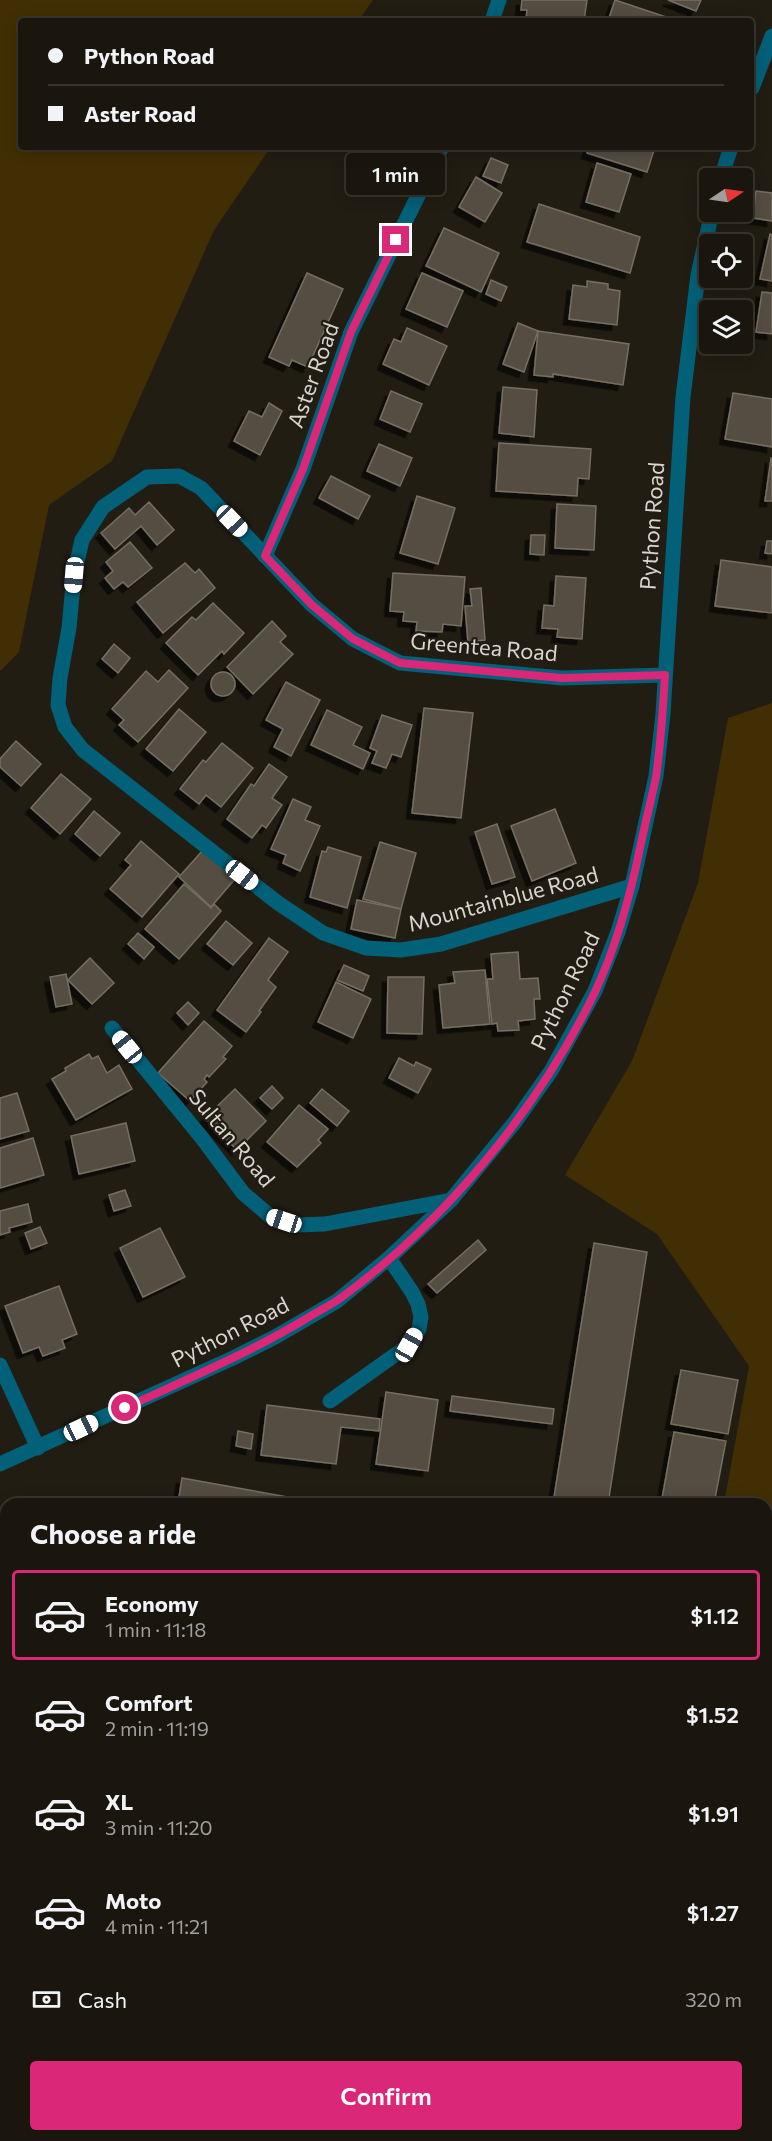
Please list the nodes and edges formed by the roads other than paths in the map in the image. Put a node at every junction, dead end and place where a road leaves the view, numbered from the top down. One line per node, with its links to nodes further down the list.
1 (499, 0): 2 (street)
2 (493, 18)
3 (772, 36): 4 (street)
4 (754, 83)
5 (441, 150): 10 (street, Aster Road)
6 (730, 150): 7 (street)
7 (724, 168)
8 (710, 222): 11 (street, Python Road)
9 (215, 504): 10 (street, Greentea Road); 12 (street, Mountainblue Road)
10 (265, 556): 11 (street, Greentea Road)
11 (665, 675): 12 (street, Python Road)
12 (632, 886): 14 (street, Python Road)
13 (112, 1028): 14 (street, Sultan Road)
14 (451, 1200): 15 (street, Python Road)
15 (389, 1258): 17 (street); 18 (street, Python Road)
16 (0, 1365): 18 (street)
17 (330, 1401)
18 (38, 1448): 19 (street, Python Road)
19 (0, 1464)

